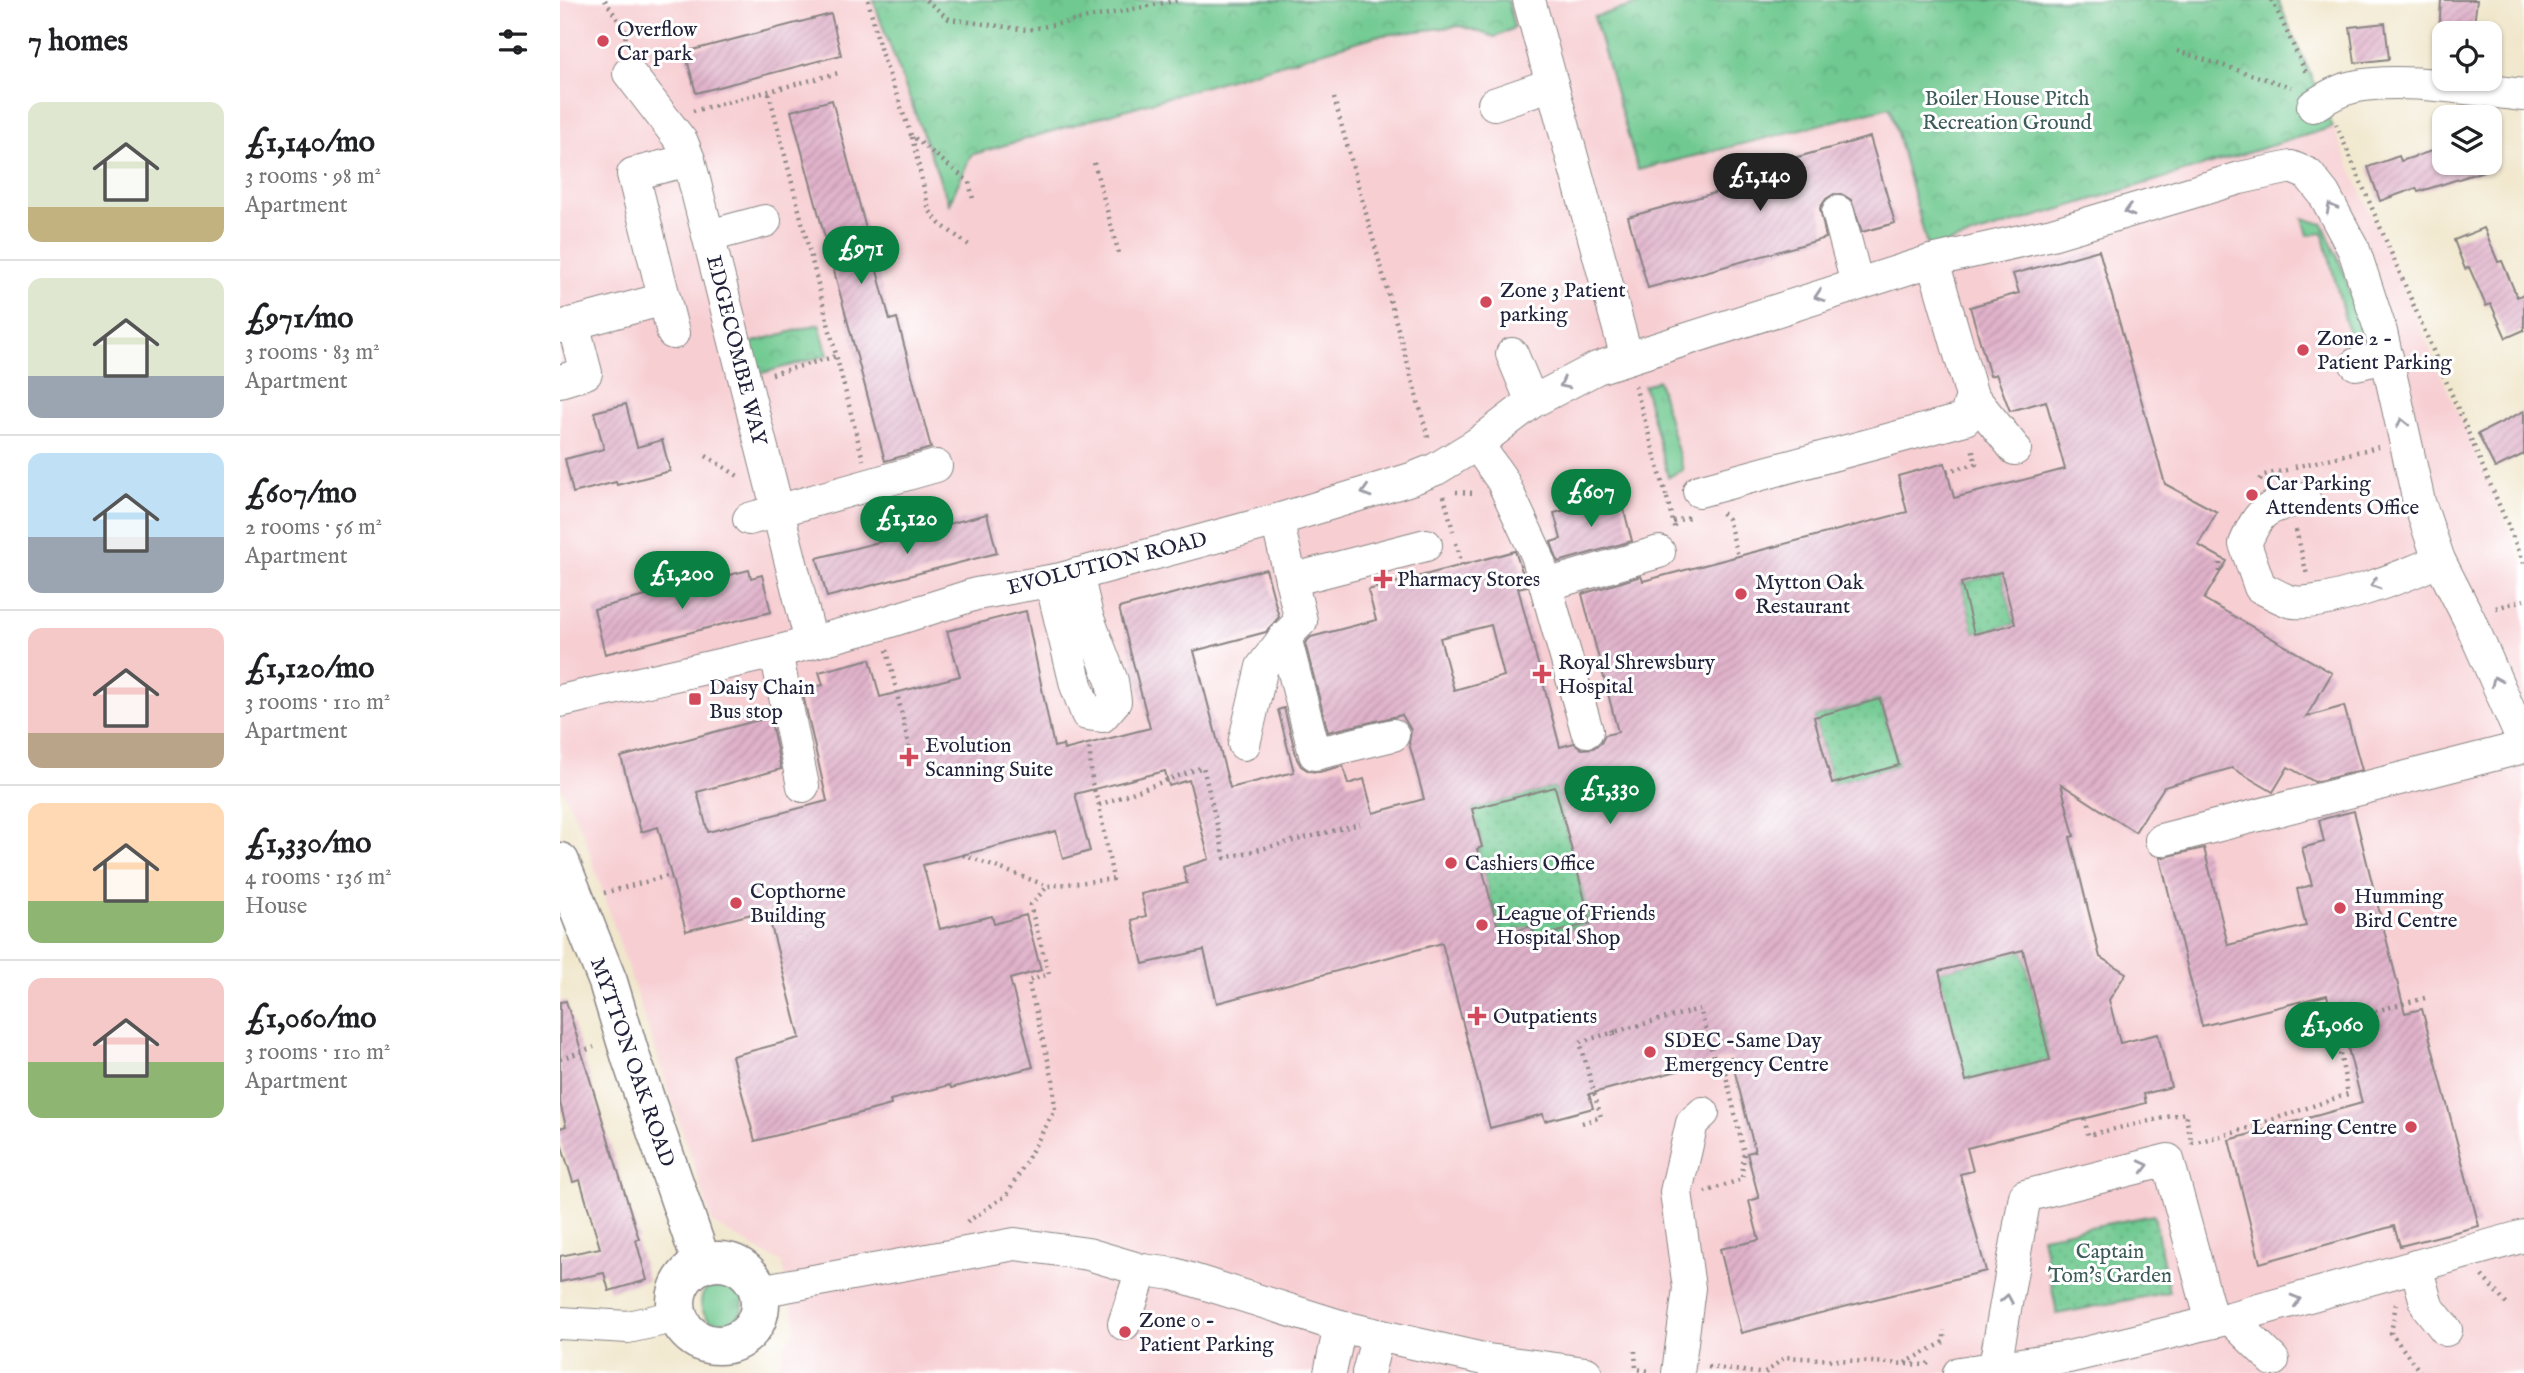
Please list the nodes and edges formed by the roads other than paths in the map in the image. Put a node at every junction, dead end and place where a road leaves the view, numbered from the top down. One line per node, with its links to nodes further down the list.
1 (1529, 0): 3 (street)
2 (629, 73): 7 (street, EDGECOMBE WAY)
3 (1552, 84): 6 (street); 17 (street)
4 (2328, 90): 5 (street)
5 (2524, 92)
6 (1494, 104)
7 (689, 160): 10 (street, EDGECOMBE WAY); 13 (street)
8 (1838, 212): 12 (street)
9 (765, 221): 10 (street)
10 (709, 236): 28 (street, EDGECOMBE WAY)
11 (1931, 261): 12 (street, EVOLUTION ROAD); 18 (street, EVOLUTION ROAD, one-way to 11); 21 (street)
12 (1857, 284): 17 (street, EVOLUTION ROAD, one-way to 17)
13 (664, 299): 14 (street); 15 (street)
14 (566, 325): 20 (street)
15 (673, 333)
16 (1512, 354): 22 (street)
17 (1632, 357): 22 (street, EVOLUTION ROAD, one-way to 22)
18 (2387, 357): 19 (street); 32 (street, EVOLUTION ROAD, one-way to 18)
19 (2356, 364)
20 (560, 381)
21 (1972, 396): 24 (street); 27 (street)
22 (1532, 402): 23 (street, EVOLUTION ROAD)
23 (1477, 444): 29 (street, EVOLUTION ROAD, one-way to 29); 35 (street)
24 (2015, 449)
25 (936, 466): 28 (street)
26 (2304, 498): 32 (street, one-way to 26)
27 (1704, 505)
28 (763, 514): 37 (street, EDGECOMBE WAY)
29 (1277, 520): 33 (street, EVOLUTION ROAD); 34 (street)
30 (1667, 542): 35 (street)
31 (1426, 545): 34 (street)
32 (2439, 560): 44 (street, EVOLUTION ROAD, one-way to 32)
33 (1064, 578): 37 (street, EVOLUTION ROAD); 40 (street)
34 (1292, 580): 36 (street)
35 (1546, 584): 41 (street)
36 (1285, 637): 42 (street); 43 (street)
37 (811, 642): 38 (street, EVOLUTION ROAD)
38 (776, 652): 39 (street, EVOLUTION ROAD); 45 (street)
39 (560, 701)
40 (1087, 714)
41 (1587, 731)
42 (1393, 736)
43 (1244, 744)
44 (2524, 745): 46 (street)
45 (803, 786)
46 (2161, 840)
47 (560, 862): 50 (main road, MYTTON OAK ROAD)
48 (1703, 1113): 70 (street)
49 (2524, 1236): 51 (street)
50 (702, 1264): 53 (main road); 54 (main road)
51 (2405, 1269): 55 (street, one-way to 51); 59 (street)
52 (1142, 1270): 53 (street); 57 (street); 58 (street)
53 (759, 1291): 61 (main road)
54 (678, 1316): 56 (street); 61 (main road)
55 (2221, 1320): 62 (street); 64 (street); 66 (street, one-way to 55)
56 (560, 1323)
57 (1124, 1324)
58 (1340, 1326): 60 (street); 67 (street)
59 (2446, 1331)
60 (1378, 1335): 65 (street); 68 (street)
61 (732, 1358)
62 (2273, 1360)
63 (1951, 1364): 66 (street)
64 (2070, 1365): 66 (street)
65 (1487, 1366): 69 (street)
66 (1995, 1366)
67 (1330, 1373)
68 (1368, 1373)
69 (1586, 1373)
70 (1678, 1373)

